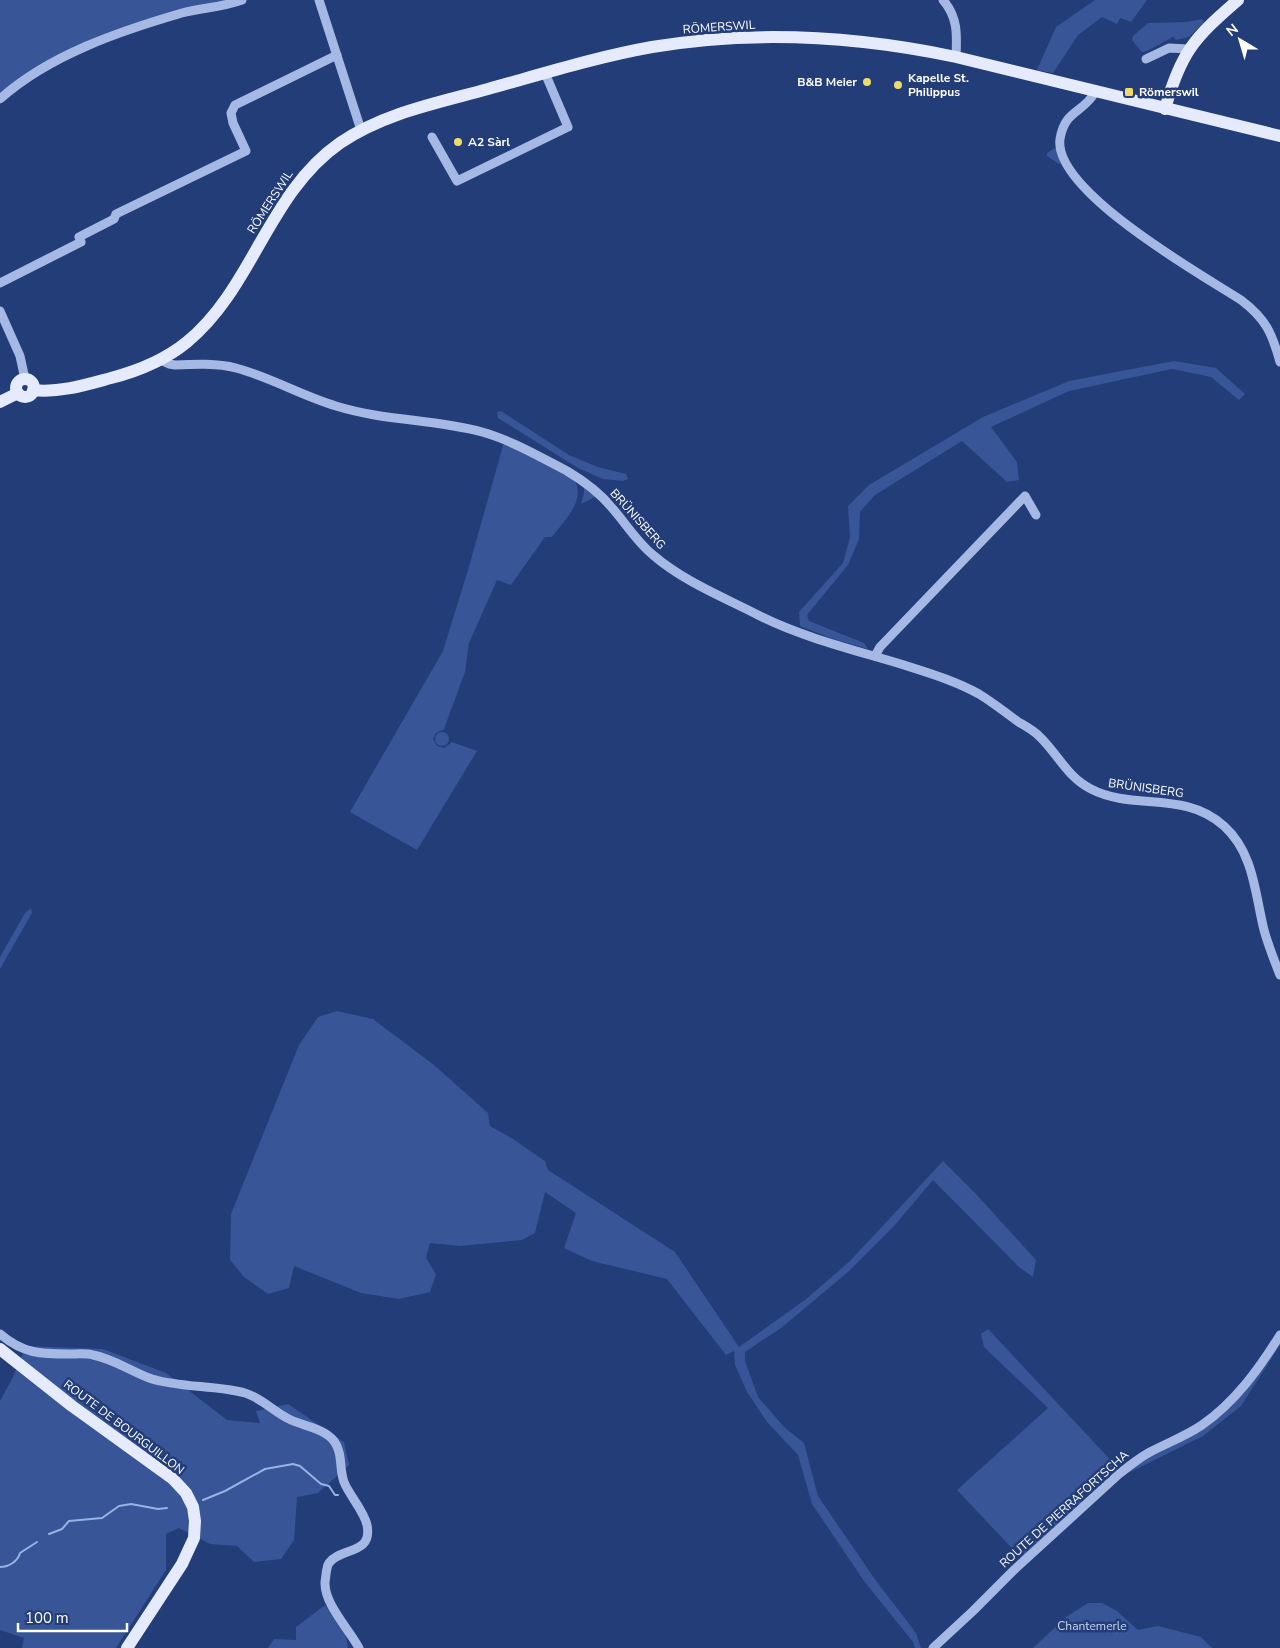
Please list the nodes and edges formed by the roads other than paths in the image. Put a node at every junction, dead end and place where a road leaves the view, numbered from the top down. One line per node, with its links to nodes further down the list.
1 (242, 0): 11 (street)
2 (319, 0): 6 (street)
3 (942, 0): 7 (street)
4 (1238, 0): 5 (main road)
5 (1188, 49): 8 (street); 12 (main road)
6 (337, 55): 13 (street); 16 (street)
7 (956, 57): 9 (main road, RÖMERSWIL); 10 (main road, RÖMERSWIL)
8 (1146, 59)
9 (545, 73): 13 (main road, RÖMERSWIL); 15 (street)
10 (1095, 92): 12 (main road, RÖMERSWIL); 19 (street)
11 (0, 99)
12 (1165, 109): 14 (main road, RÖMERSWIL)
13 (361, 130): 18 (main road, RÖMERSWIL)
14 (1280, 136)
15 (432, 138)
16 (0, 283)
17 (0, 311): 20 (street)
18 (160, 360): 21 (main road, RÖMERSWIL); 25 (street, BRÜNISBERG)
19 (1280, 362)
20 (25, 379): 21 (main road); 22 (main road)
21 (33, 390): 22 (main road)
22 (18, 393): 23 (main road)
23 (0, 402)
24 (1036, 515): 25 (street)
25 (875, 656): 26 (street, BRÜNISBERG)
26 (1280, 974)
27 (0, 1334): 31 (street)
28 (1280, 1335): 32 (street, ROUTE DE PIERRAFORTSCHA)
29 (0, 1349): 30 (main road, ROUTE DE BOURGUILLON)
30 (128, 1648)
31 (359, 1648)
32 (933, 1648)

